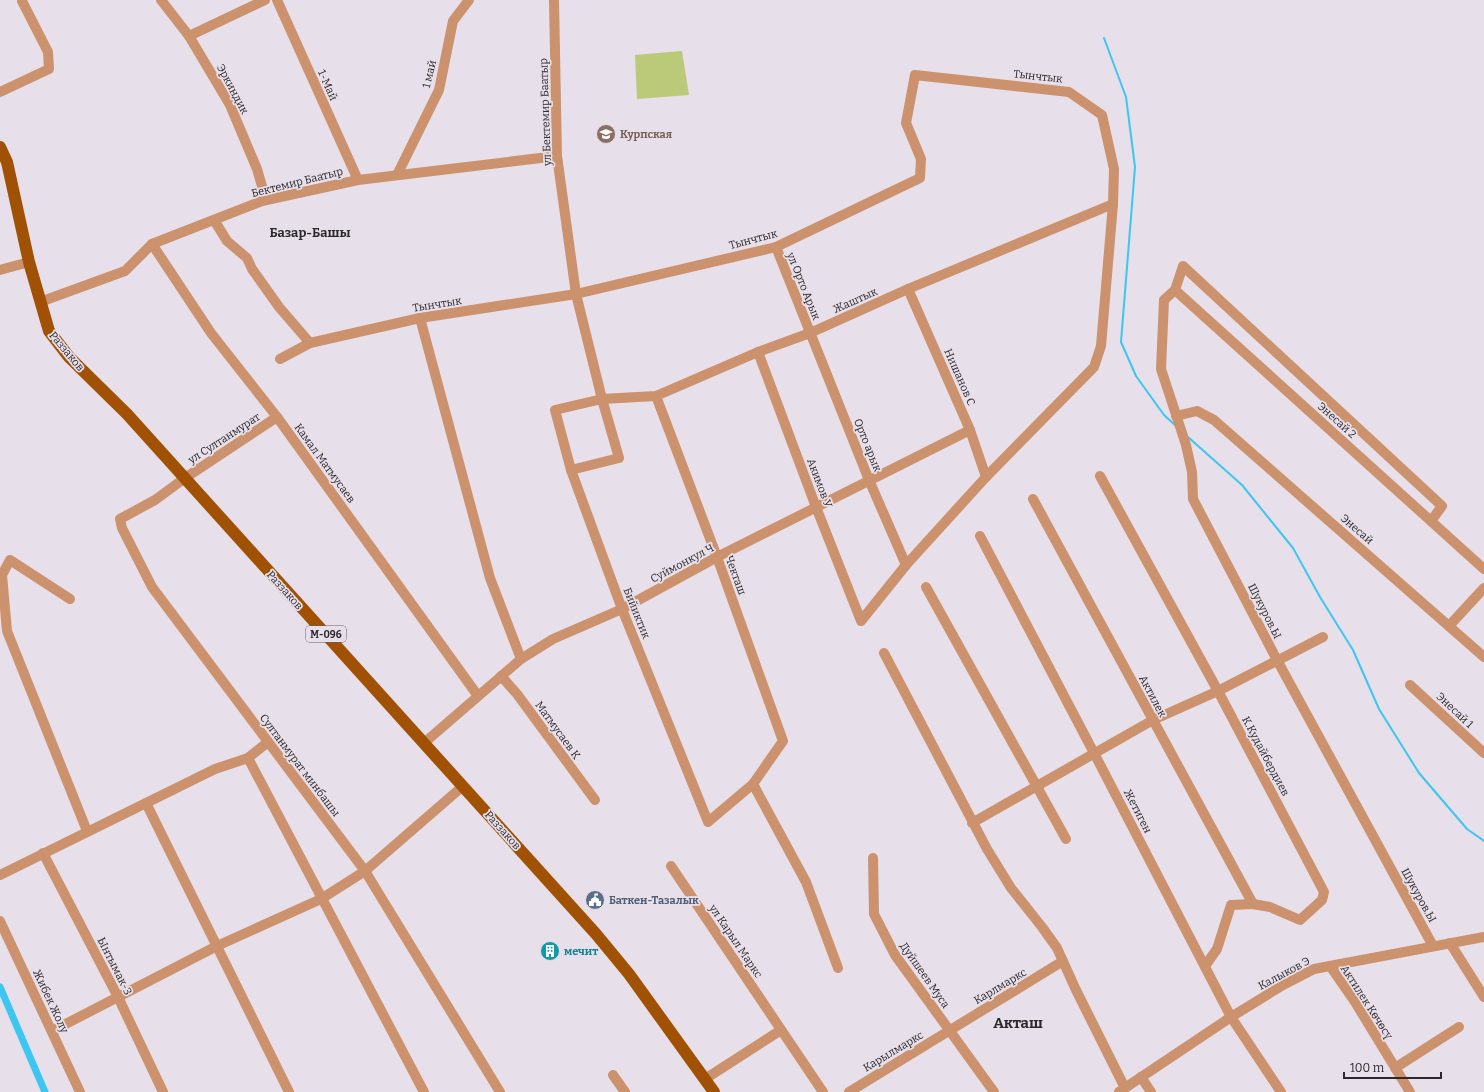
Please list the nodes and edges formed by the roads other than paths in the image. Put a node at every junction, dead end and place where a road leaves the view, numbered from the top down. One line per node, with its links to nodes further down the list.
1 (161, 0): 7 (street, Эркиндик)
2 (265, 0): 7 (street)
3 (277, 0): 12 (street, 1-Май)
4 (469, 0): 11 (street, 1 май)
5 (554, 0): 10 (street, ул Бектемир Баатыр)
6 (22, 2): 8 (street)
7 (189, 36): 13 (street, Эркиндик)
8 (0, 92)
9 (0, 147): 18 (main road, Раззаков / М-096)
10 (556, 156): 11 (street, Бектемир Баатыр); 22 (street, ул Бектемир Баатыр)
11 (397, 175): 12 (street, Бектемир Баатыр)
12 (358, 180): 13 (street, Бектемир Баатыр)
13 (266, 200): 15 (street, Бектемир Баатыр)
14 (1113, 204): 17 (street, Тынчтык); 20 (street, Жаштык); 37 (street)
15 (214, 220): 16 (street, Бектемир Баатыр); 26 (street)
16 (152, 244): 23 (street, Бектемир Баатыр); 33 (street, Камал Матмусаев)
17 (776, 247): 22 (street, Тынчтык); 25 (street, ул Орто Арык)
18 (29, 262): 19 (street); 23 (main road, Раззаков / М-096)
19 (0, 270)
20 (908, 289): 25 (street, Жаштык); 34 (street, Нишанов С)
21 (1175, 290): 32 (street, Шукуров.Ы); 42 (street, Энесай 2); 42 (street, Шукуров.Ы)
22 (576, 294): 24 (street, Тынчтык); 30 (street, ул Бектемир Баатыр)
23 (40, 302): 38 (main road, Раззаков / М-096)
24 (420, 318): 26 (street, Тынчтык); 56 (street)
25 (810, 333): 27 (street, Жаштык); 39 (street, Орто арык)
26 (310, 343): 28 (street, Тынчтык)
27 (758, 352): 29 (street, Жаштык); 41 (street, Акимов У)
28 (280, 359)
29 (656, 396): 30 (street, Жаштык); 44 (street, Чекташ)
30 (602, 400): 31 (street, Жаштык); 35 (street, ул Бектемир Баатыр)
31 (555, 410): 35 (street, Бийиктик)
32 (1176, 416): 51 (street, Энесай); 57 (street, Шукуров.Ы)
33 (277, 417): 38 (street, ул Султанмурат); 61 (street, Камал Матмусаев)
34 (970, 430): 37 (street, Нишанов С); 39 (street, Суймонкул Ч)
35 (571, 470): 50 (street, Бийиктик)
36 (1100, 476): 60 (street, К.Кудайбердиев)
37 (986, 477): 45 (street)
38 (184, 478): 63 (street, Султанмурат минбашы); 64 (main road, Раззаков / М-096)
39 (869, 480): 41 (street, Суймонкул Ч); 45 (street, Орто арык)
40 (1033, 499): 62 (street, Актилек)
41 (816, 507): 44 (street, Суймонкул Ч); 45 (street, Акимов У)
42 (1431, 521): 46 (street, Энесай 2)
43 (980, 536): 65 (street, Жетиген)
44 (717, 558): 50 (street, Суймонкул Ч); 68 (street, Чекташ)
45 (906, 565)
46 (1484, 569)
47 (926, 587): 70 (street)
48 (1484, 588): 51 (street)
49 (70, 599): 52 (street)
50 (622, 609): 56 (street, Суймонкул Ч); 68 (street, Бийиктик)
51 (1450, 626): 55 (street, Энесай)
52 (4, 632): 74 (street)
53 (1323, 637): 57 (street)
54 (884, 653): 73 (street)
55 (1484, 657)
56 (521, 658): 58 (street, Суймонкул Ч)
57 (1277, 660): 60 (street); 87 (street, Шукуров.Ы)
58 (501, 676): 61 (street, Суймонкул Ч); 71 (street, Матмусаев К)
59 (1410, 685): 66 (street, Энесай 1)
60 (1218, 692): 62 (street); 82 (street, К.Кудайбердиев)
61 (478, 696): 64 (street, Суймонкул Ч)
62 (1153, 720): 65 (street); 82 (street, Актилек)
63 (268, 742): 67 (street); 79 (street, Султанмурат минбашы)
64 (424, 743): 69 (main road, Раззаков / М-096)
65 (1094, 753): 70 (street); 89 (street, Жетиген)
66 (1484, 753)
67 (248, 758): 72 (street); 81 (street)
68 (754, 784): 91 (street)
69 (463, 786): 79 (street); 102 (main road, Раззаков / М-096)
70 (1037, 786): 73 (street); 75 (street)
71 (595, 800)
72 (146, 803): 74 (street); 86 (street)
73 (972, 823): 88 (street)
74 (87, 831): 76 (street)
75 (1066, 839)
76 (43, 853): 80 (street); 92 (street, Ынтымак-3)
77 (872, 858): 98 (street, Дуйшеев Муса)
78 (671, 866): 96 (street, ул Карыл Маркс)
79 (365, 871): 81 (street); 109 (street, Султанмурат минбашы)
80 (0, 875)
81 (321, 899): 86 (street); 108 (street)
82 (1254, 904): 89 (street, К.Кудайбердиев)
83 (0, 921): 97 (street, Жибек Жолу)
84 (1484, 937): 85 (street, Калыков Э)
85 (1450, 943): 87 (street, Калыков Э); 93 (street)
86 (216, 946): 92 (street); 107 (street)
87 (1434, 946): 90 (street, Калыков Э)
88 (1063, 961): 98 (street, Карлмаркс); 104 (street)
89 (1205, 966): 94 (street, Жетиген)
90 (1330, 966): 94 (street, Калыков Э); 99 (street, Актилек Көчөсү)
91 (838, 968)
92 (118, 997): 97 (street); 106 (street, Ынтымак-3)
93 (1484, 997)
94 (1231, 1017): 101 (street, Калыков Э); 115 (street, Жетиген)
95 (1458, 1027): 99 (street)
96 (781, 1030): 102 (street); 112 (street, ул Карыл Маркс)
97 (52, 1031): 105 (street, Жибек Жолу)
98 (949, 1031): 103 (street, Дуйшеев Муса); 113 (street, Карылмаркс)
99 (1395, 1068): 116 (street, Актилек Көчөсү)
100 (613, 1075): 110 (street)
101 (1141, 1077): 104 (street, Калыков Э); 114 (street)
102 (705, 1079): 111 (main road, Раззаков / М-096)
103 (989, 1090)
104 (1122, 1090)
105 (80, 1092)
106 (163, 1092)
107 (289, 1092)
108 (424, 1092)
109 (500, 1092)
110 (625, 1092)
111 (714, 1092)
112 (823, 1092)
113 (848, 1092)
114 (1151, 1092)
115 (1281, 1092)
116 (1410, 1092)

